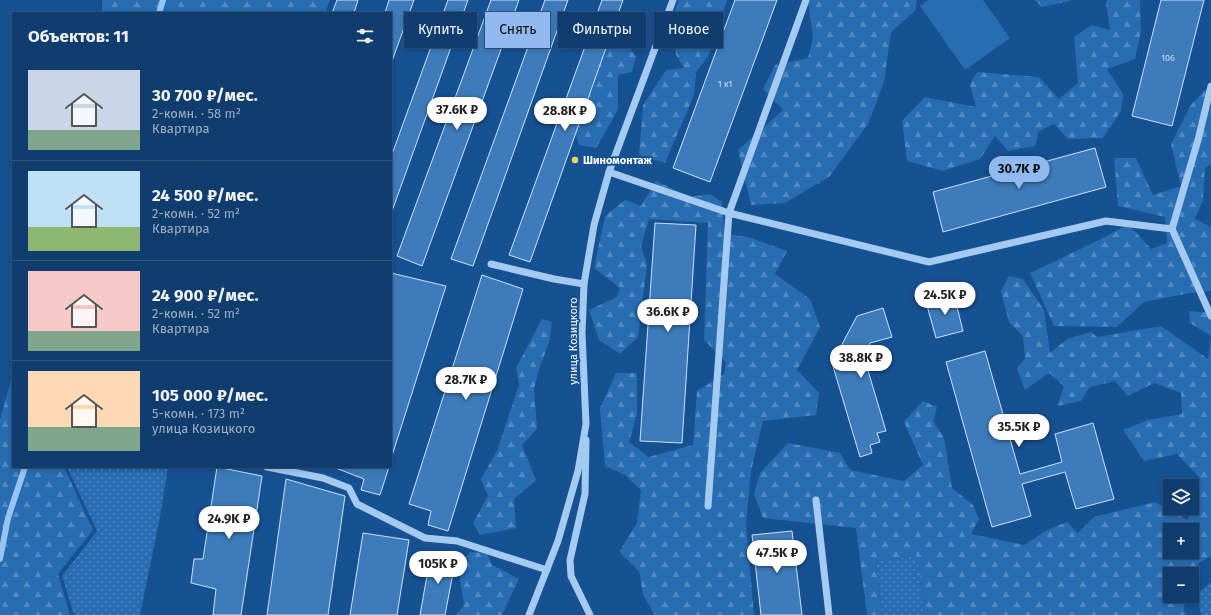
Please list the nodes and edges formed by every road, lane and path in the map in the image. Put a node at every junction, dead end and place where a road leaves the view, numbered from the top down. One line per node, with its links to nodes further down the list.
1 (673, 0): 4 (street, улица Козицкого)
2 (806, 0): 5 (street)
3 (1211, 86): 6 (street)
4 (609, 172): 5 (street); 8 (street, улица Козицкого)
5 (730, 213): 6 (street); 13 (street)
6 (1172, 229): 9 (street)
7 (491, 264): 8 (street)
8 (584, 284): 10 (street, улица Козицкого)
9 (1211, 316)
10 (586, 424): 14 (street, улица Козицкого); 16 (street)
11 (272, 468): 14 (street)
12 (816, 500): 17 (street)
13 (708, 506)
14 (547, 570): 15 (street, улица Козицкого)
15 (529, 615)
16 (590, 615)
17 (829, 615)

